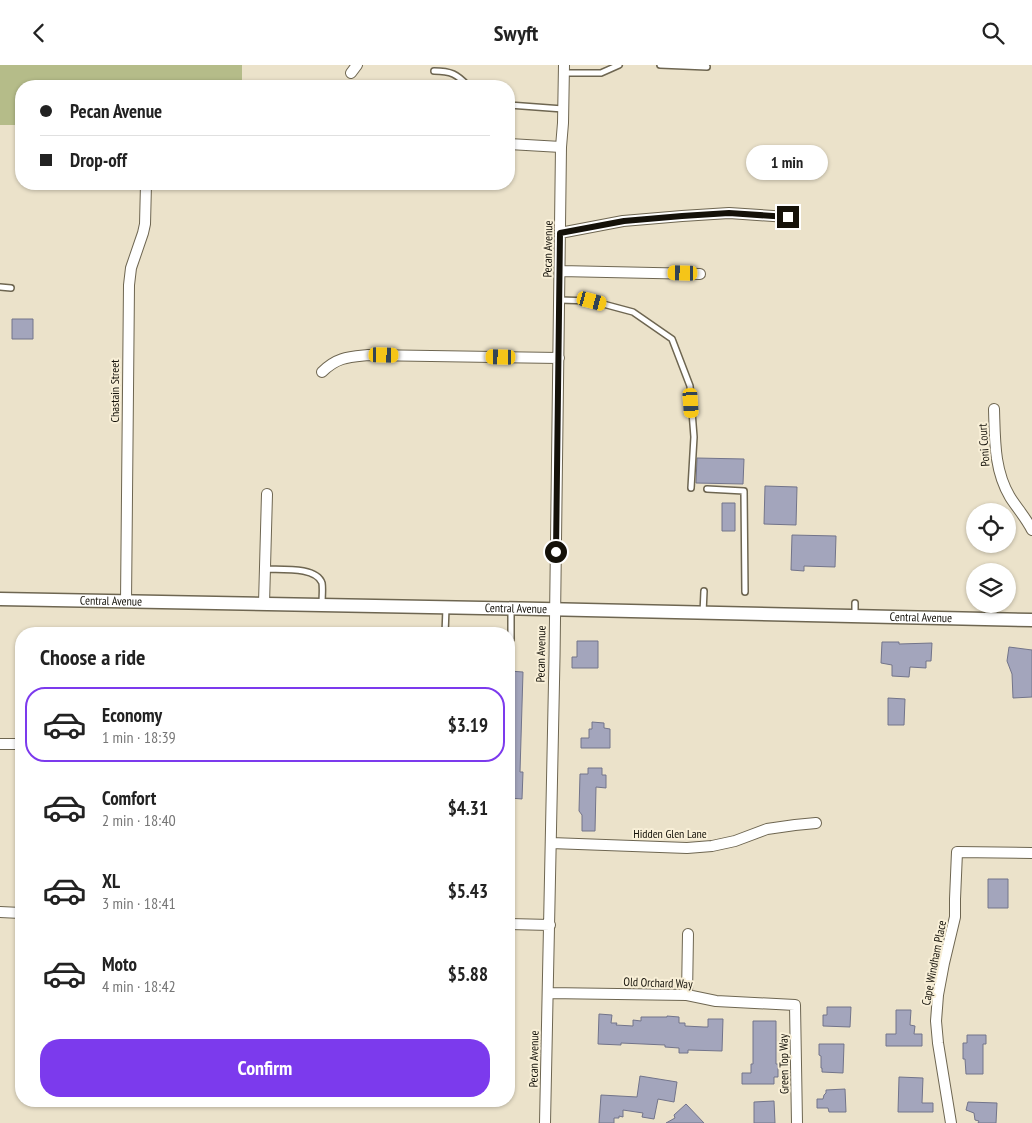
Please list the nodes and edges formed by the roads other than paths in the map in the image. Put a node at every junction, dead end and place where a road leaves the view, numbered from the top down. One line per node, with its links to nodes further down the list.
1 (619, 65): 4 (lane)
2 (660, 65): 3 (lane)
3 (707, 67)
4 (564, 69): 8 (street, Pecan Avenue)
5 (434, 71): 6 (lane)
6 (462, 80)
7 (515, 105): 8 (lane)
8 (563, 109): 10 (street, Pecan Avenue)
9 (515, 144): 10 (street)
10 (561, 147): 13 (street, Pecan Avenue)
11 (146, 190): 30 (street, Chastain Street)
12 (788, 217): 13 (street)
13 (560, 233): 14 (street, Pecan Avenue)
14 (560, 271): 15 (street); 18 (street, Pecan Avenue)
15 (700, 274)
16 (0, 287): 17 (lane)
17 (11, 288)
18 (560, 300): 19 (street, Pecan Avenue); 22 (lane)
19 (559, 358): 20 (street); 35 (street, Pecan Avenue)
20 (322, 372)
21 (994, 409): 25 (street, Poni Court)
22 (691, 488)
23 (707, 489): 28 (lane)
24 (267, 494): 26 (street)
25 (1032, 530)
26 (265, 569): 31 (street); 32 (lane)
27 (704, 591): 36 (lane)
28 (745, 592)
29 (0, 599): 30 (street, Central Avenue)
30 (126, 602): 31 (street, Central Avenue)
31 (264, 604): 32 (street, Central Avenue)
32 (322, 605): 33 (street, Central Avenue)
33 (446, 607): 34 (street, Central Avenue); 38 (lane)
34 (512, 608): 35 (street, Central Avenue); 39 (lane)
35 (555, 610): 36 (street, Central Avenue); 43 (street, Pecan Avenue)
36 (703, 613): 37 (street, Central Avenue)
37 (1032, 620)
38 (445, 627)
39 (511, 627)
40 (0, 744): 41 (street)
41 (15, 744)
42 (816, 823): 43 (street, Hidden Glen Lane)
43 (551, 843): 48 (street, Pecan Avenue)
44 (1032, 853): 55 (street, Cape Windham Place)
45 (0, 912): 46 (street)
46 (15, 913)
47 (515, 923): 48 (street)
48 (550, 925): 50 (street, Pecan Avenue)
49 (688, 934): 51 (street)
50 (548, 993): 51 (street, Old Orchard Way); 53 (street, Pecan Avenue)
51 (687, 995): 52 (street, Old Orchard Way)
52 (796, 1005): 54 (street, Green Top Way)
53 (545, 1123)
54 (796, 1123)
55 (951, 1123)

